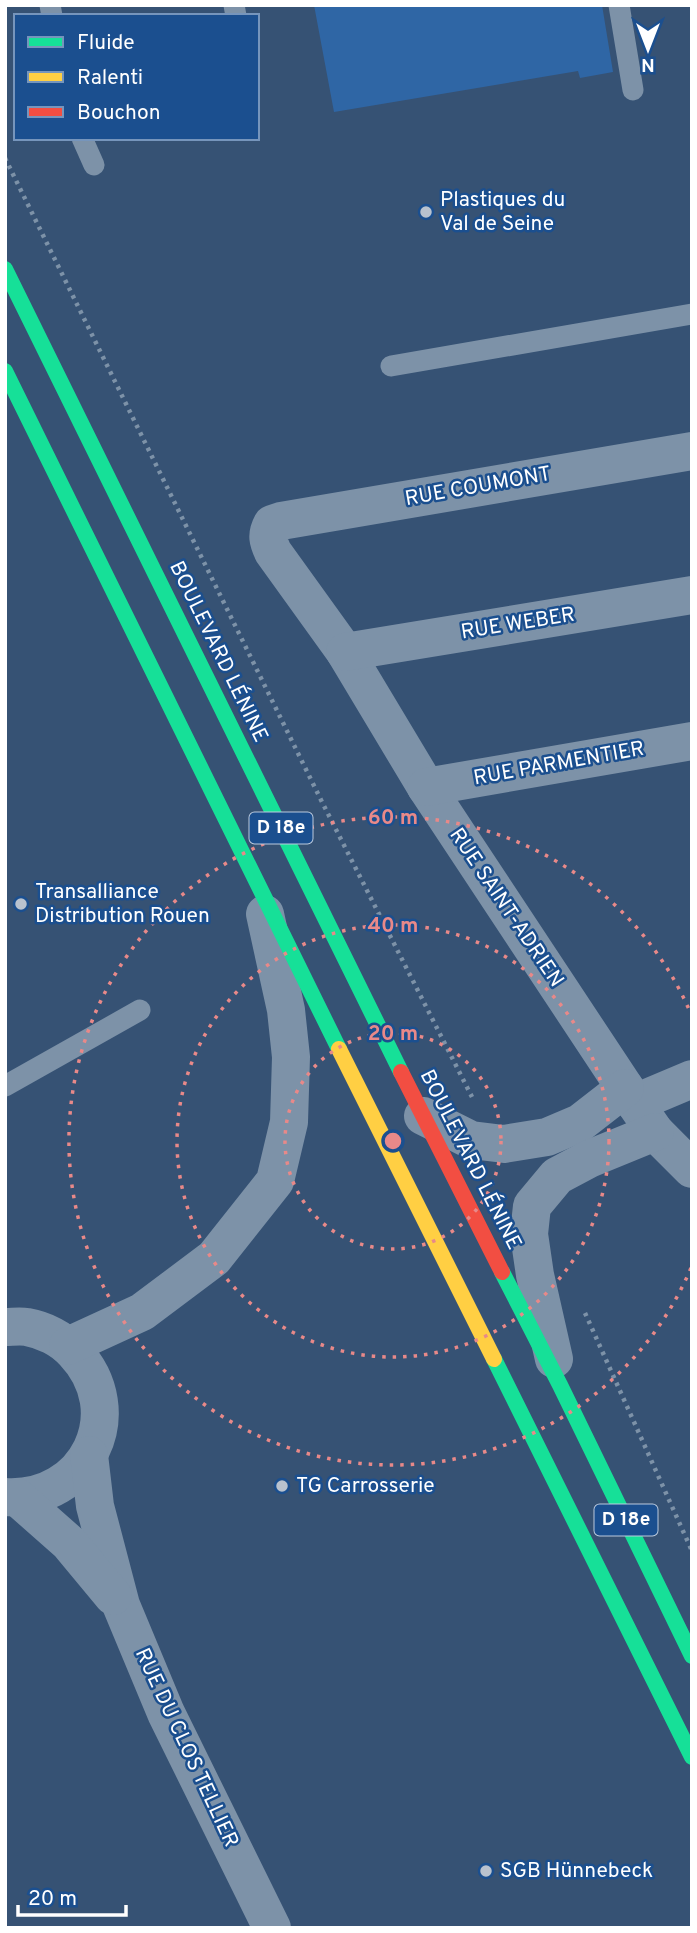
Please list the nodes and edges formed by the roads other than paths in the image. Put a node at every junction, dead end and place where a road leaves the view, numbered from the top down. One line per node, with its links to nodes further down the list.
1 (618, 5): 2 (lane)
2 (633, 90)
3 (83, 140): 4 (lane)
4 (94, 165)
5 (5, 269): 20 (main road, BOULEVARD LÉNINE / D 18e)
6 (692, 314): 7 (lane)
7 (391, 366)
8 (5, 371): 15 (main road, D 18e)
9 (692, 451): 10 (street, RUE COUMONT)
10 (268, 531): 12 (street, RUE SAINT-ADRIEN)
11 (692, 595): 12 (street, RUE WEBER)
12 (345, 652): 14 (street, RUE SAINT-ADRIEN)
13 (692, 741): 14 (street, RUE PARMENTIER)
14 (426, 787): 19 (street, RUE SAINT-ADRIEN)
15 (259, 888): 23 (street); 29 (main road, D 18e)
16 (140, 1010): 18 (lane)
17 (692, 1079): 19 (street)
18 (5, 1086)
19 (638, 1108): 20 (street); 21 (street, RUE SAINT-ADRIEN); 24 (street)
20 (423, 1116): 24 (main road, BOULEVARD LÉNINE / D 18e)
21 (692, 1169)
22 (5, 1327): 23 (street, RUE DU CLOS TELLIER)
23 (68, 1346): 25 (street, RUE DU CLOS TELLIER)
24 (560, 1385): 28 (main road, BOULEVARD LÉNINE / D 18e)
25 (89, 1455): 26 (street, RUE DU CLOS TELLIER); 27 (street, RUE DU CLOS TELLIER)
26 (12, 1497): 27 (street, RUE DU CLOS TELLIER)
27 (121, 1605): 30 (street, RUE DU CLOS TELLIER)
28 (692, 1656)
29 (692, 1757)
30 (272, 1928)

